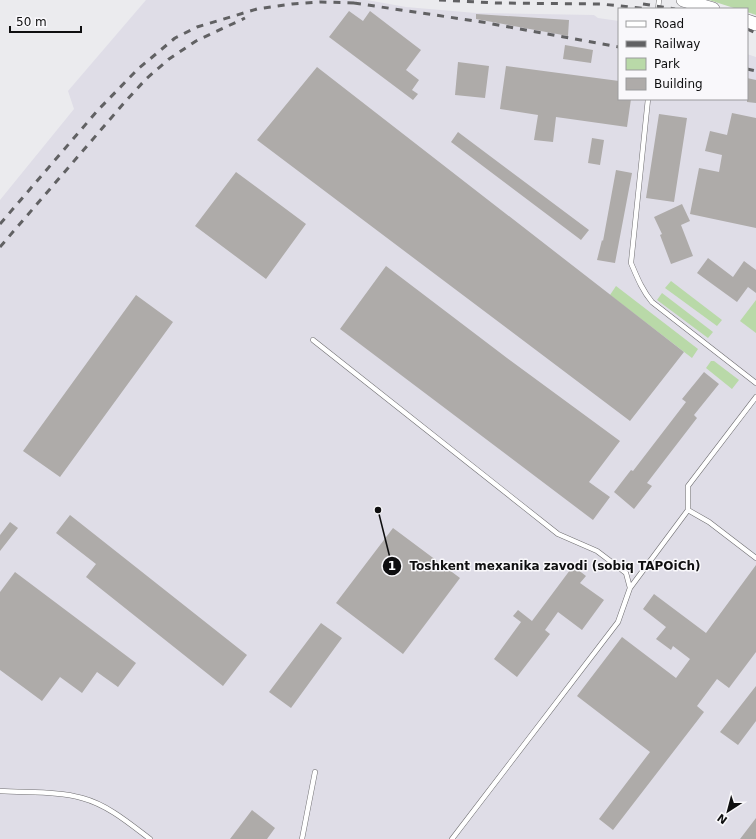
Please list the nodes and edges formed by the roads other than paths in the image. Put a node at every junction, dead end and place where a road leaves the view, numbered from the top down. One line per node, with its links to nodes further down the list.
1 (683, 0): 2 (main road)
2 (710, 8)
3 (648, 100): 5 (lane)
4 (314, 340): 9 (lane)
5 (756, 383)
6 (756, 396): 7 (lane)
7 (688, 510): 8 (lane); 9 (lane)
8 (756, 558)
9 (630, 588): 14 (lane)
10 (315, 772): 13 (lane)
11 (0, 791): 12 (lane)
12 (150, 839)
13 (302, 839)
14 (452, 839)

